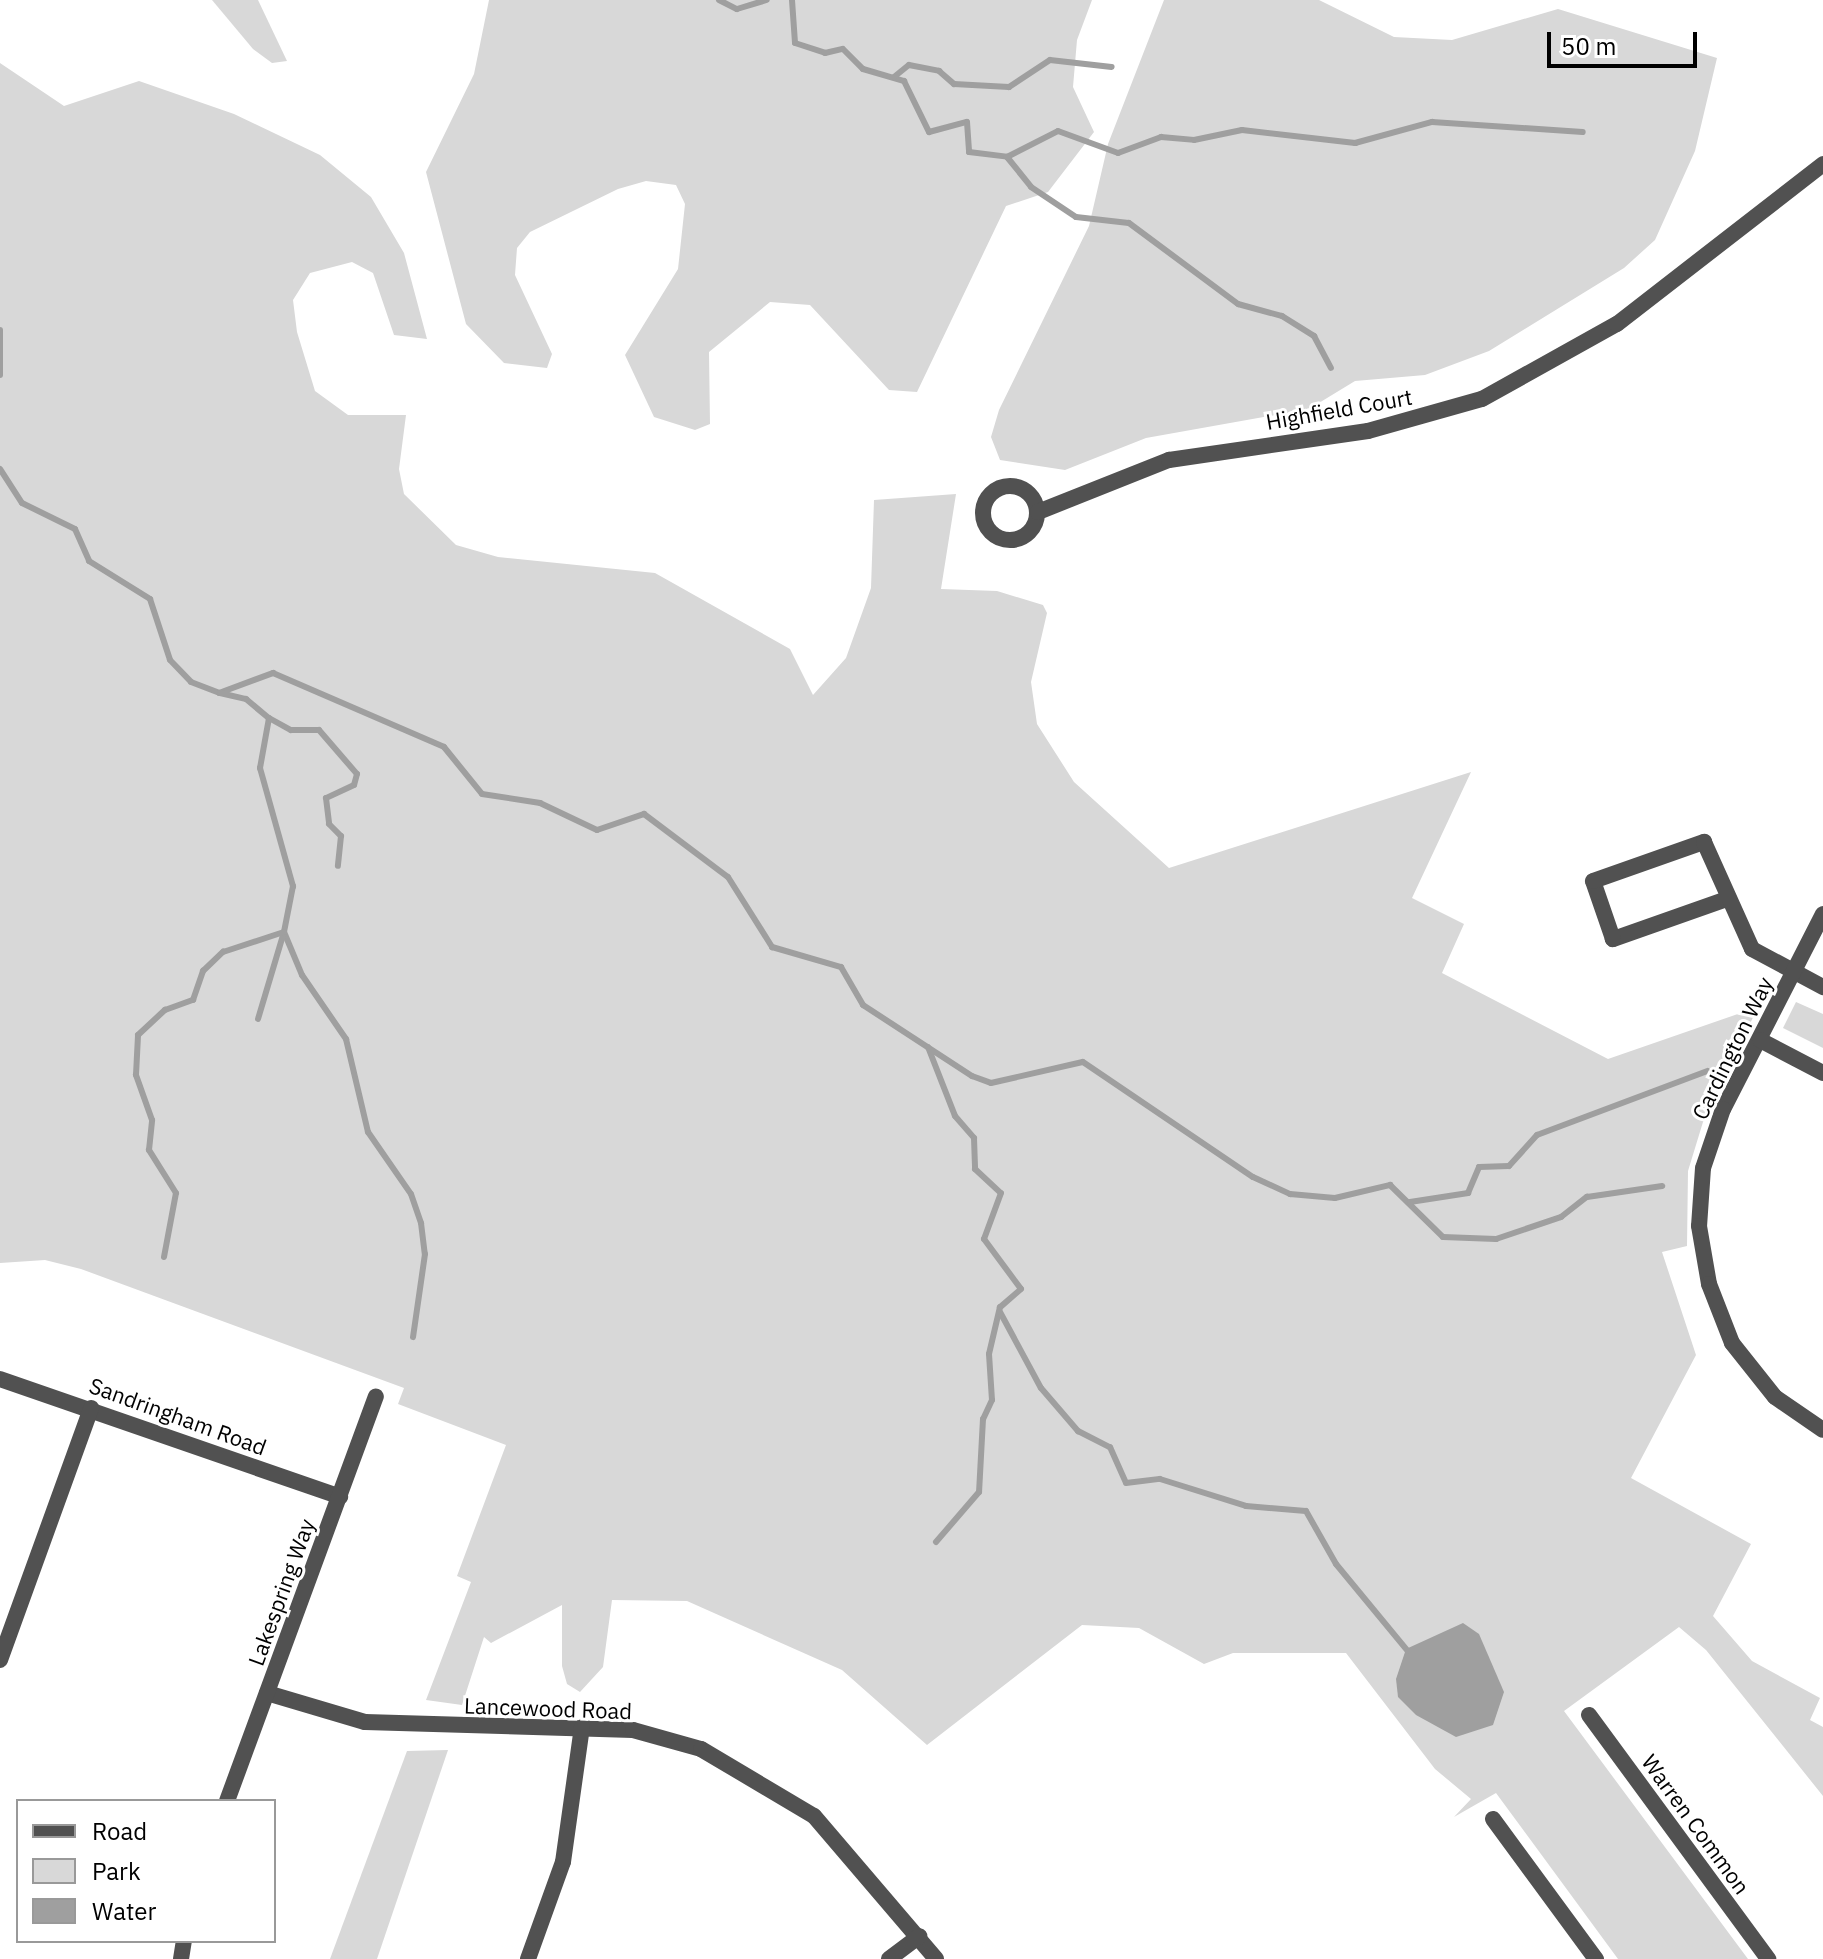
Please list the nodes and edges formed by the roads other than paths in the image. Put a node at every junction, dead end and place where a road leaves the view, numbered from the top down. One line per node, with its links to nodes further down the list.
1 (1823, 164): 2 (street, Highfield Court)
2 (1038, 512)
3 (1724, 900): 3 (street); 5 (street)
4 (1823, 914): 5 (street, Cardington Way)
5 (1792, 974): 6 (street); 7 (street, Cardington Way)
6 (1823, 987)
7 (1760, 1040): 8 (street); 12 (street, Cardington Way)
8 (1823, 1073)
9 (0, 1379): 11 (street, Sandringham Road)
10 (376, 1397): 13 (street, Lakespring Way)
11 (91, 1408): 13 (street, Sandringham Road); 14 (street)
12 (1823, 1430)
13 (340, 1497): 15 (street, Lakespring Way)
14 (0, 1660)
15 (267, 1693): 17 (street, Lancewood Road); 18 (street, Lakespring Way)
16 (1589, 1715): 25 (street, Warren Common)
17 (582, 1727): 20 (street, Lancewood Road); 21 (street)
18 (228, 1799)
19 (1493, 1819): 24 (street)
20 (919, 1936): 22 (street); 23 (street, Lancewood Road)
21 (528, 1959)
22 (889, 1959)
23 (936, 1959)
24 (1596, 1959)
25 (1768, 1959)

